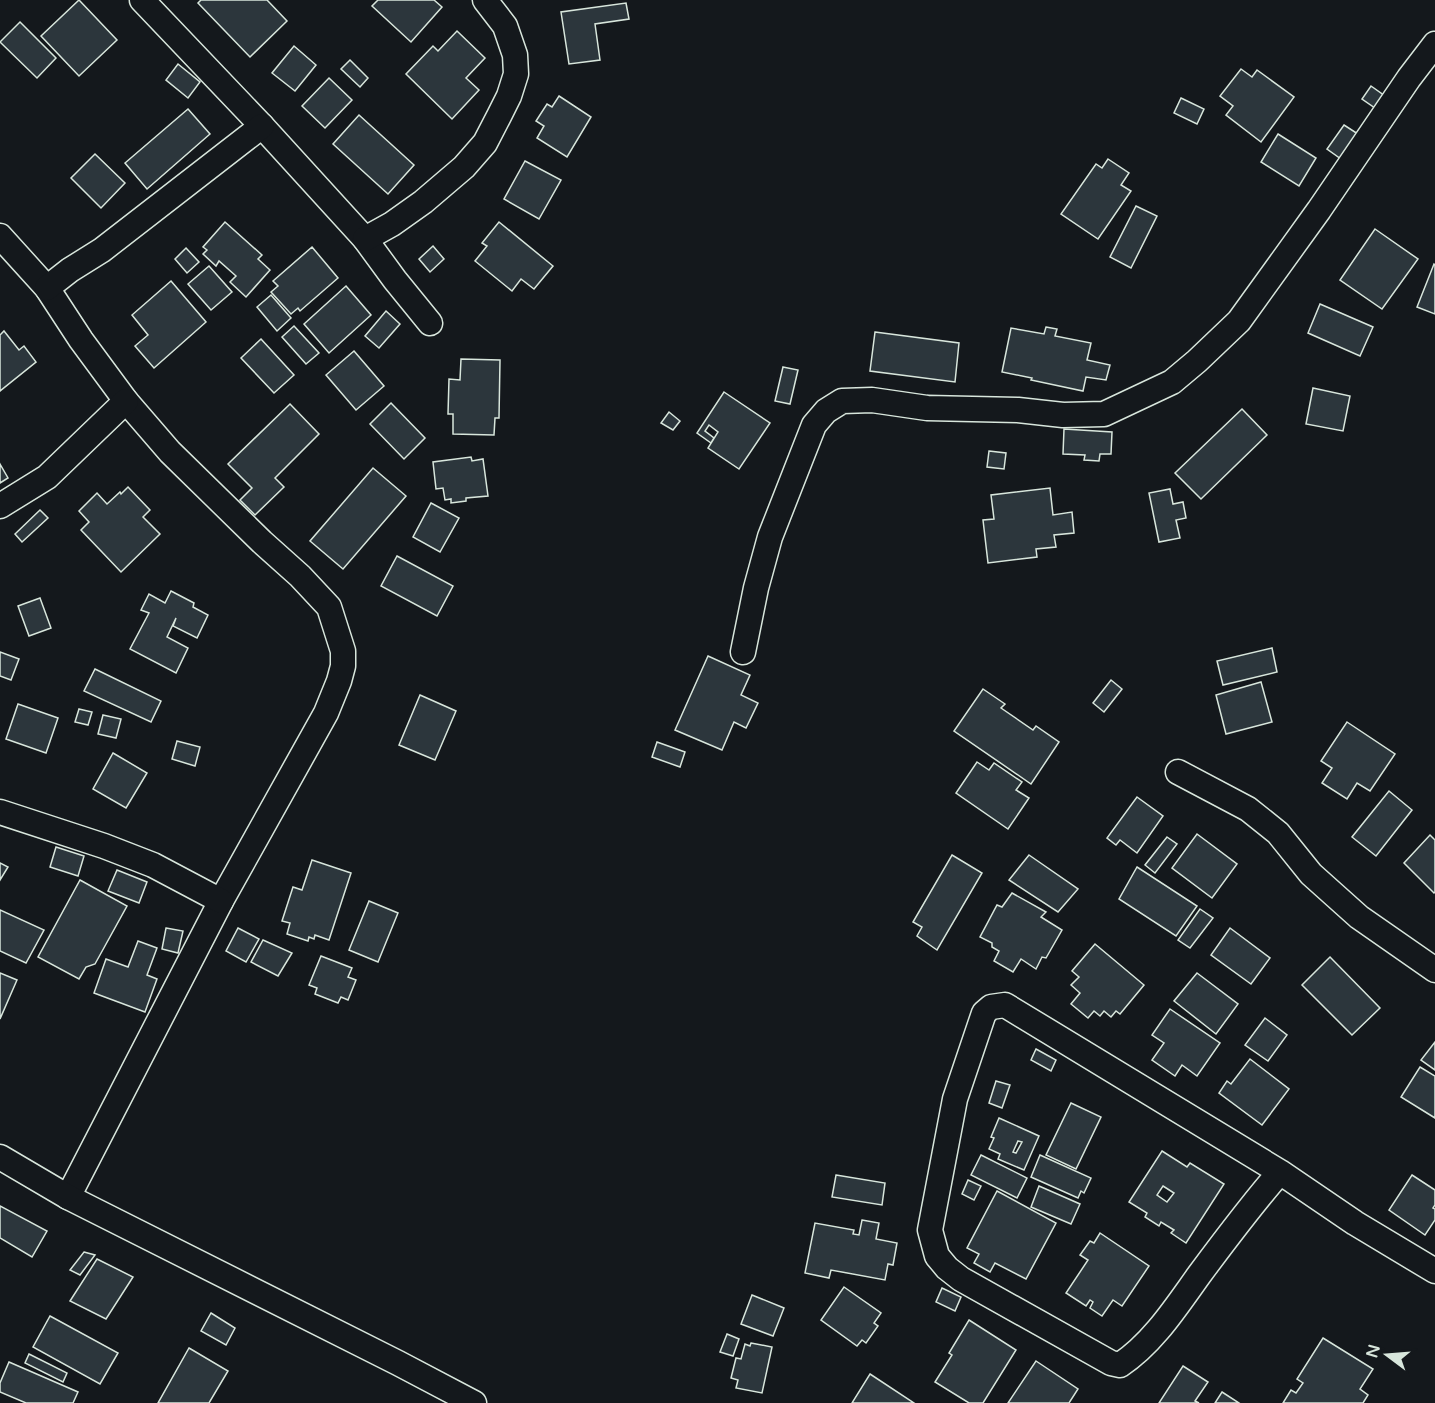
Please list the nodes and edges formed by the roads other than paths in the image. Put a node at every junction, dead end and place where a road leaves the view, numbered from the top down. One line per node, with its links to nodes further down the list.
1 (142, 0): 4 (street)
2 (485, 0): 6 (street)
3 (1435, 44): 11 (street)
4 (262, 126): 6 (street); 7 (street)
5 (0, 236): 7 (street)
6 (365, 238): 8 (street)
7 (47, 288): 9 (street)
8 (430, 323)
9 (126, 401): 10 (street); 14 (street)
10 (0, 506)
11 (743, 652)
12 (1178, 772): 15 (street)
13 (0, 812): 14 (street)
14 (221, 901): 18 (street)
15 (1435, 970)
16 (0, 1157): 18 (street)
17 (1280, 1172): 17 (street); 19 (street)
18 (68, 1197): 20 (street)
19 (1435, 1271)
20 (474, 1403)

